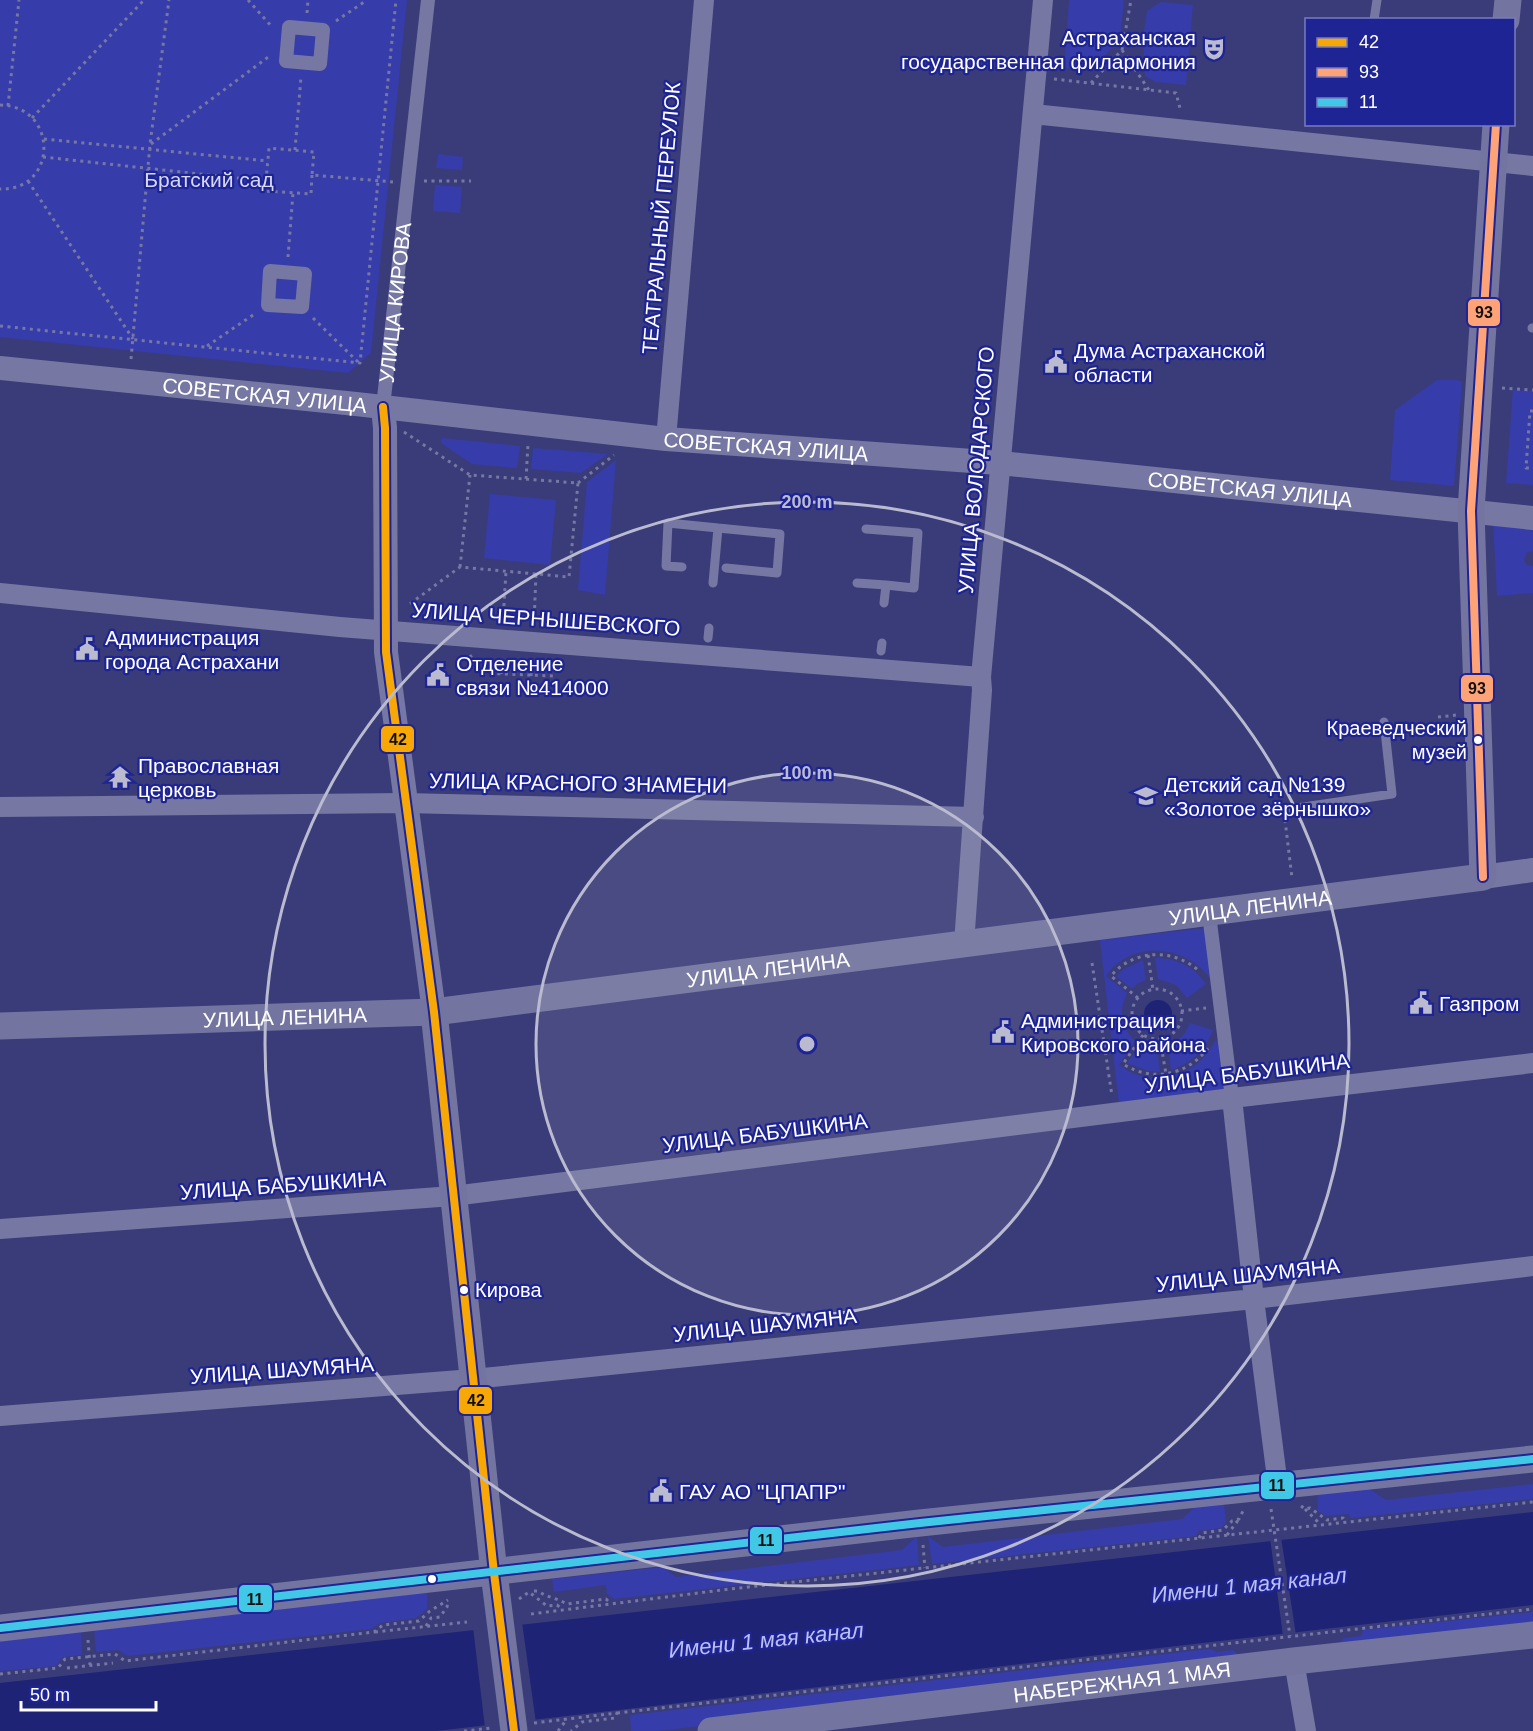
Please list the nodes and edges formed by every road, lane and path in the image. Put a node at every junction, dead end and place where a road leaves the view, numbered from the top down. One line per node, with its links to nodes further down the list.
1 (19, 0): 23 (path)
2 (144, 0): 25 (path)
3 (169, 0): 28 (path)
4 (248, 0): 15 (path)
5 (367, 0): 14 (path)
6 (428, 0): 39 (street, УЛИЦА КИРОВА)
7 (704, 0): 58 (street, ТЕАТРАЛЬНЫЙ ПЕРЕУЛОК)
8 (1043, 0): 24 (street, УЛИЦА ВОЛОДАРСКОГО)
9 (1131, 0): 16 (path)
10 (1377, 0): 12 (lane)
11 (1508, 0): 13 (main road)
12 (1374, 18)
13 (1506, 18)
14 (323, 30): 15 (street); 17 (street)
15 (287, 44): 17 (street); 28 (path)
16 (1122, 50): 19 (path); 20 (path)
17 (302, 62): 30 (path)
18 (1052, 79): 19 (path)
19 (1091, 83): 20 (path)
20 (1149, 90): 21 (path)
21 (1176, 93)
22 (0, 105): 23 (path)
23 (8, 106): 25 (path)
24 (1033, 114): 33 (street); 60 (street, УЛИЦА ВОЛОДАРСКОГО)
25 (32, 118): 27 (path)
26 (1496, 126): 33 (main road)
27 (44, 139): 29 (path); 31 (path)
28 (150, 144): 29 (path)
29 (150, 150): 32 (path); 35 (path)
30 (295, 150): 32 (path); 36 (path)
31 (44, 157): 35 (path); 37 (path)
32 (267, 161): 38 (path)
33 (1493, 161): 34 (street); 65 (main road)
34 (1533, 166)
35 (149, 169): 38 (path); 47 (path)
36 (312, 175): 38 (path); 41 (path)
37 (28, 181): 42 (path); 47 (path)
38 (266, 181)
39 (409, 181): 40 (path); 54 (street, УЛИЦА КИРОВА)
40 (471, 181)
41 (389, 182)
42 (0, 189)
43 (292, 193): 44 (path)
44 (287, 273): 45 (street); 46 (street)
45 (267, 305): 46 (street); 48 (path)
46 (302, 308): 50 (path)
47 (133, 339): 49 (path)
48 (205, 347)
49 (131, 359)
50 (360, 363)
51 (0, 368): 54 (street, СОВЕТСКАЯ УЛИЦА)
52 (1496, 387): 53 (path)
53 (1533, 390)
54 (383, 407): 58 (street, СОВЕТСКАЯ УЛИЦА); 77 (street, УЛИЦА КИРОВА)
55 (1533, 411): 61 (path)
56 (400, 429): 62 (path)
57 (528, 439): 63 (path)
58 (666, 439): 60 (street, СОВЕТСКАЯ УЛИЦА)
59 (621, 449): 64 (path)
60 (999, 463): 65 (street, СОВЕТСКАЯ УЛИЦА); 80 (street, УЛИЦА ВОЛОДАРСКОГО)
61 (1533, 468)
62 (470, 475): 63 (path); 69 (path)
63 (526, 479): 64 (path)
64 (578, 483): 69 (path)
65 (1471, 511): 66 (street, СОВЕТСКАЯ УЛИЦА); 89 (main road)
66 (1533, 518)
67 (718, 528): 70 (lane); 71 (lane); 72 (lane)
68 (866, 529): 74 (lane)
69 (460, 567): 77 (path)
70 (682, 567)
71 (726, 568)
72 (713, 583)
73 (857, 583): 74 (lane)
74 (886, 585): 76 (lane)
75 (0, 593): 77 (street, УЛИЦА ЧЕРНЫШЕВСКОГО)
76 (884, 603)
77 (393, 631): 80 (street, УЛИЦА ЧЕРНЫШЕВСКОГО); 84 (street, УЛИЦА КИРОВА)
78 (466, 648): 79 (path)
79 (559, 654)
80 (981, 677): 87 (street, УЛИЦА ВОЛОДАРСКОГО)
81 (1457, 715): 82 (path)
82 (1438, 717)
83 (1384, 722): 86 (lane)
84 (405, 803): 85 (street, УЛИЦА КРАСНОГО ЗНАМЕНИ); 87 (street, УЛИЦА КРАСНОГО ЗНАМЕНИ); 100 (street, УЛИЦА КИРОВА)
85 (0, 807)
86 (1290, 809): 90 (path)
87 (974, 817): 92 (street, УЛИЦА ВОЛОДАРСКОГО)
88 (1533, 870): 89 (street, УЛИЦА ЛЕНИНА)
89 (1484, 877): 92 (main road, УЛИЦА ЛЕНИНА)
90 (1292, 878)
91 (1210, 922): 98 (street)
92 (964, 944): 100 (main road, УЛИЦА ЛЕНИНА)
93 (1148, 955): 95 (path); 96 (path); 97 (path)
94 (1092, 963): 108 (path)
95 (1201, 973)
96 (1154, 990): 97 (path); 99 (path)
97 (1138, 998): 102 (path)
98 (1221, 1006): 99 (path); 107 (street)
99 (1181, 1011): 103 (path)
100 (434, 1012): 101 (main road, УЛИЦА ЛЕНИНА); 109 (main road, УЛИЦА КИРОВА)
101 (0, 1026)
102 (1143, 1035): 103 (path); 106 (path)
103 (1160, 1039): 106 (path)
104 (1210, 1045): 106 (path)
105 (1533, 1064): 107 (street, УЛИЦА БАБУШКИНА)
106 (1166, 1074)
107 (1232, 1098): 108 (street, УЛИЦА БАБУШКИНА); 112 (street)
108 (1114, 1113): 109 (street, УЛИЦА БАБУШКИНА)
109 (453, 1196): 110 (street, УЛИЦА БАБУШКИНА); 113 (main road, УЛИЦА КИРОВА)
110 (0, 1228)
111 (1533, 1266): 112 (street, УЛИЦА ШАУМЯНА)
112 (1254, 1299): 113 (street, УЛИЦА ШАУМЯНА); 116 (street)
113 (473, 1379): 114 (street, УЛИЦА ШАУМЯНА); 128 (main road, УЛИЦА КИРОВА)
114 (0, 1416)
115 (1533, 1459): 116 (main road)
116 (1288, 1495): 119 (path); 128 (main road)
117 (1533, 1502): 122 (path)
118 (1247, 1503): 121 (path)
119 (1305, 1509): 122 (path); 123 (path)
120 (1272, 1513): 143 (path)
121 (1239, 1519): 124 (path); 125 (path)
122 (1346, 1522): 123 (path)
123 (1321, 1525): 124 (path)
124 (1227, 1535): 125 (path)
125 (1199, 1538): 127 (path)
126 (923, 1551): 127 (path)
127 (925, 1568): 131 (path)
128 (494, 1573): 133 (main road, УЛИЦА КИРОВА); 139 (main road)
129 (529, 1592): 131 (path); 133 (path); 134 (path)
130 (449, 1600): 138 (path)
131 (610, 1603): 134 (path)
132 (444, 1604): 140 (path)
133 (507, 1609): 152 (main road, УЛИЦА КИРОВА)
134 (562, 1609): 136 (path)
135 (1533, 1609): 149 (path)
136 (531, 1614)
137 (466, 1622): 138 (path)
138 (426, 1626): 140 (path)
139 (0, 1628)
140 (374, 1632): 144 (path)
141 (1533, 1635): 143 (main road, НАБЕРЕЖНАЯ 1 МАЯ)
142 (88, 1643): 144 (path)
143 (1293, 1651): 155 (main road, НАБЕРЕЖНАЯ 1 МАЯ); 156 (street)
144 (90, 1657): 146 (path); 148 (path)
145 (113, 1663): 146 (path)
146 (90, 1665): 147 (path)
147 (67, 1668)
148 (0, 1674)
149 (617, 1713): 150 (path); 154 (path)
150 (567, 1719): 151 (path); 153 (path)
151 (546, 1721)
152 (514, 1731)
153 (558, 1731)
154 (571, 1731)
155 (711, 1731)
156 (1306, 1731)

